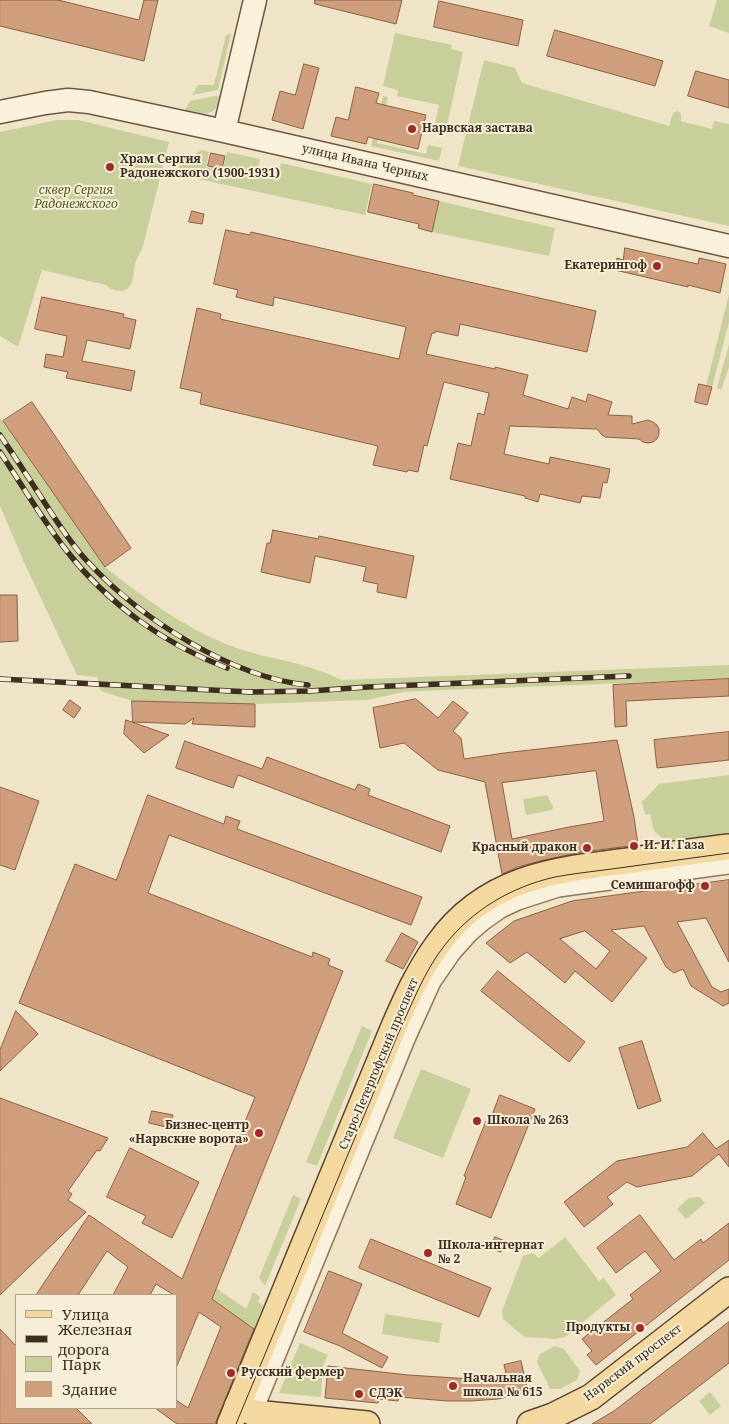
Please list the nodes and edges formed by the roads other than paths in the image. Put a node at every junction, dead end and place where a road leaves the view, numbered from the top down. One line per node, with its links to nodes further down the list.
1 (255, 0): 3 (main road)
2 (0, 112): 3 (main road, улица Ивана Черных)
3 (224, 131): 4 (main road, улица Ивана Черных)
4 (729, 246)
5 (729, 847): 8 (main road, Старо-Петергофский проспект)
6 (729, 866): 8 (street, Старо-Петергофский проспект)
7 (729, 1290): 10 (main road, Нарвский проспект)
8 (242, 1417): 9 (main road)
9 (367, 1424)
10 (530, 1424)

